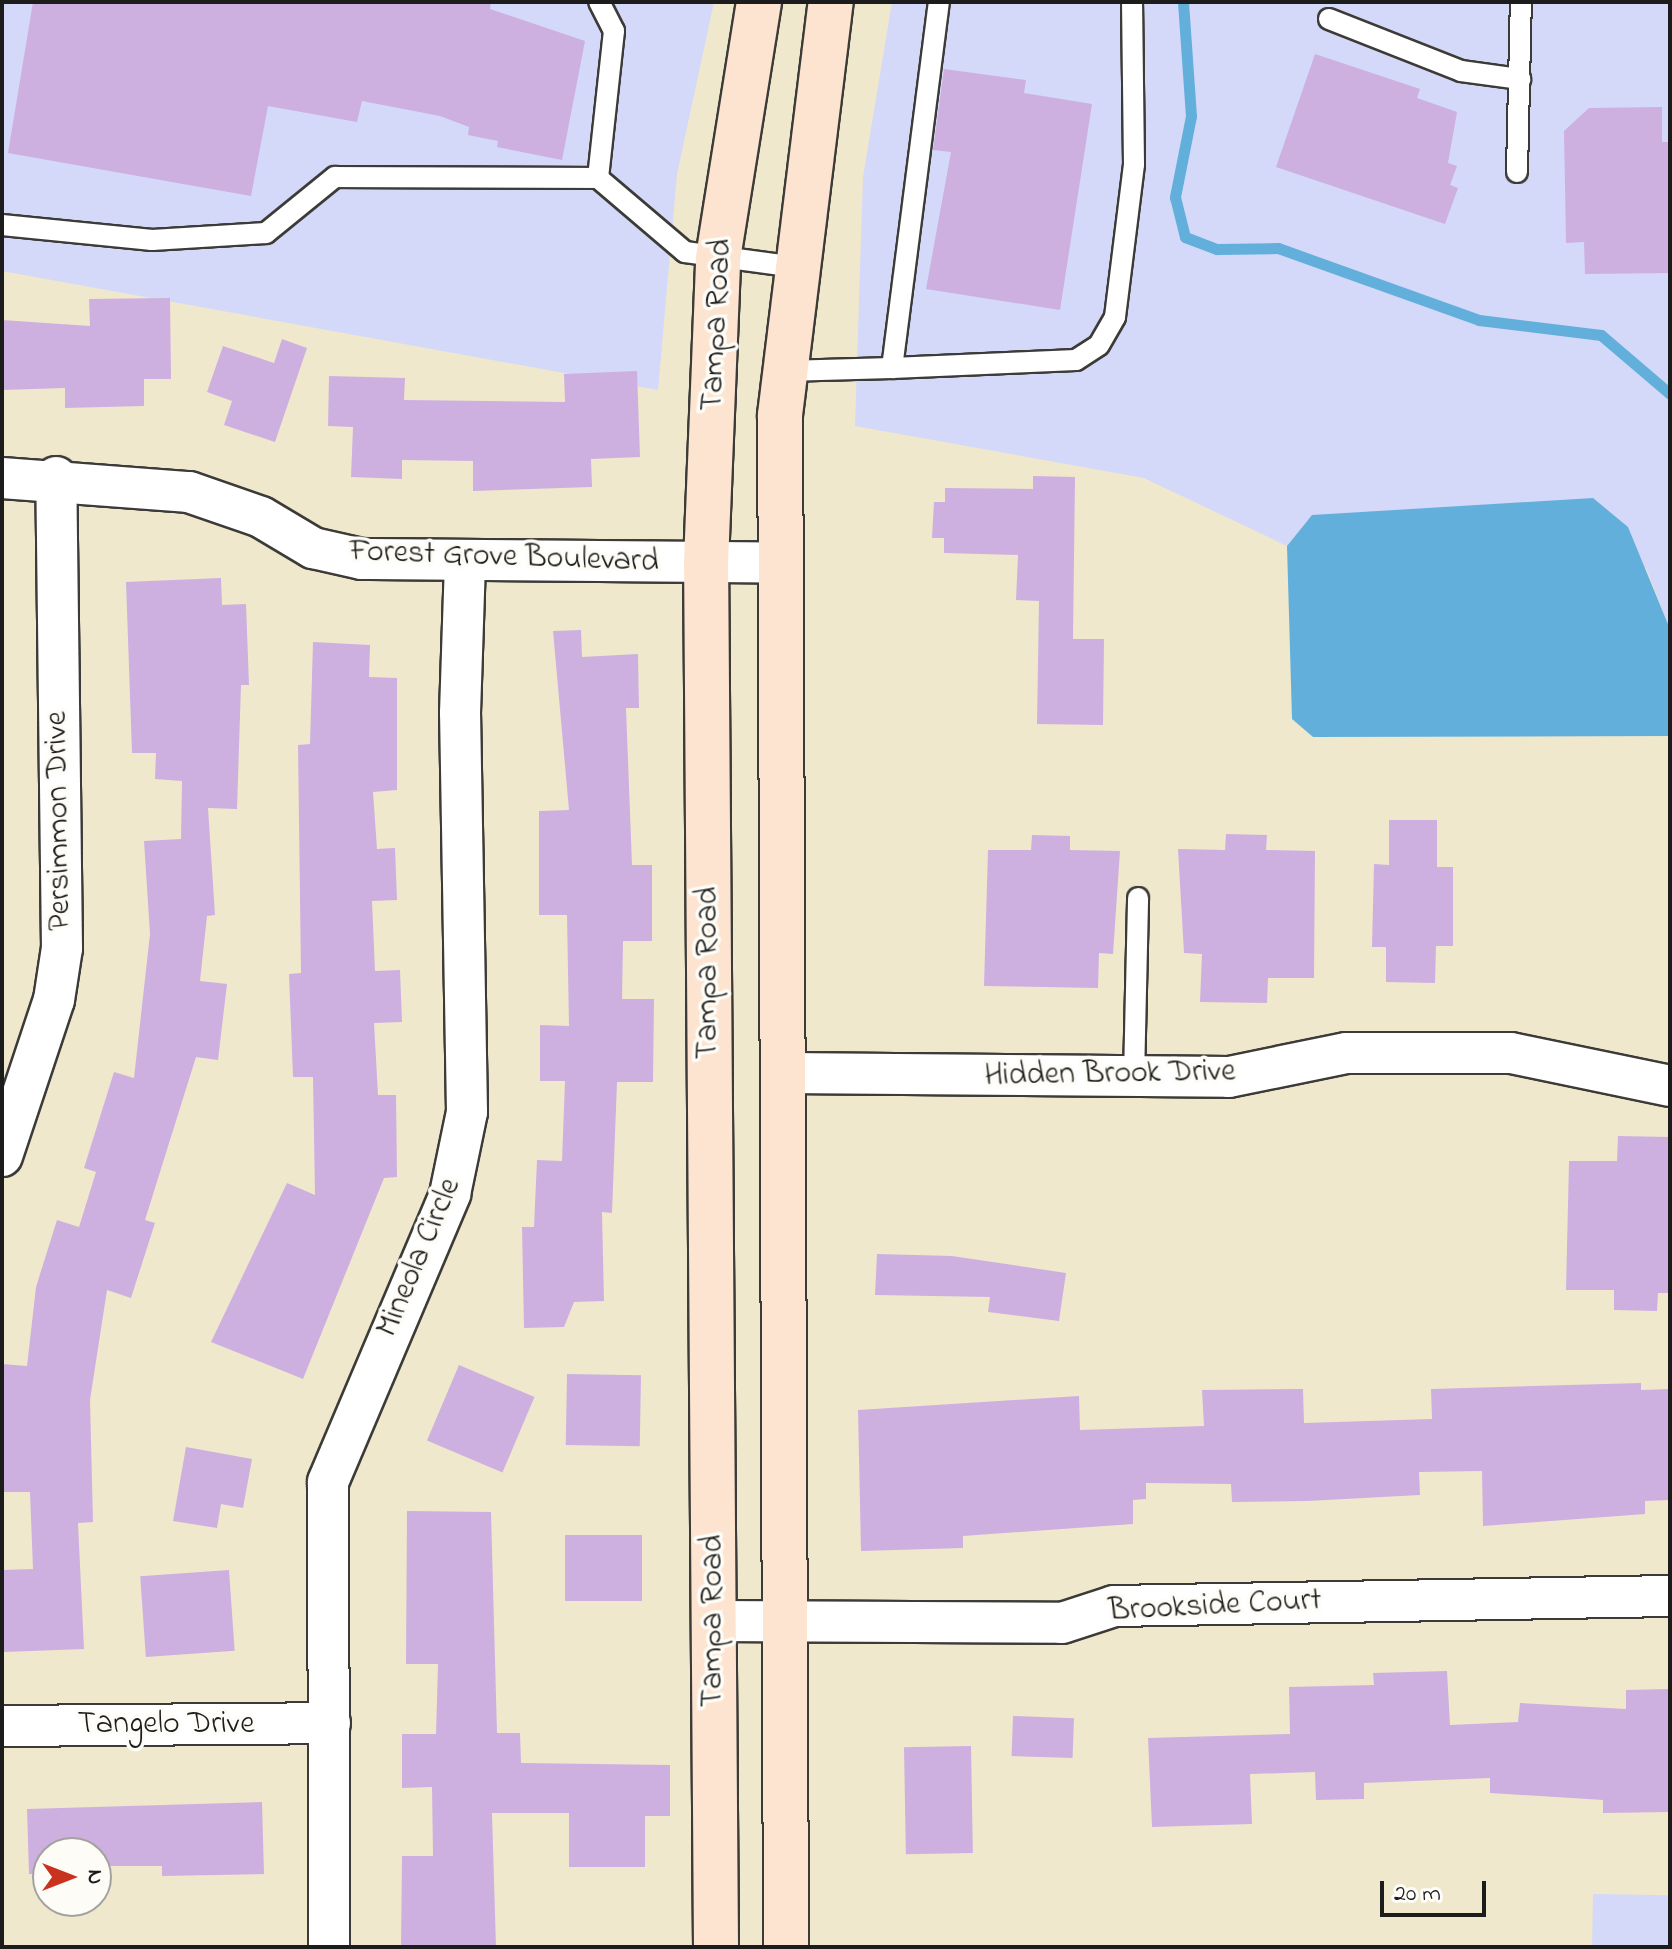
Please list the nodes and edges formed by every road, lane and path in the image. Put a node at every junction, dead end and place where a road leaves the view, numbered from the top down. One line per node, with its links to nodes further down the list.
1 (599, 2): 10 (lane)
2 (759, 2): 12 (main road, Tampa Road)
3 (831, 2): 13 (main road, Tampa Road)
4 (939, 2): 14 (lane)
5 (1132, 2): 14 (lane)
6 (1521, 2): 8 (lane)
7 (1329, 19): 8 (lane)
8 (1520, 79): 9 (lane)
9 (1517, 172)
10 (598, 178): 11 (lane); 12 (lane)
11 (2, 225)
12 (718, 258): 13 (lane); 19 (main road, Tampa Road)
13 (796, 267): 15 (main road, Tampa Road)
14 (892, 368): 15 (lane)
15 (785, 371): 20 (main road, Tampa Road)
16 (56, 477): 17 (street, Forest Grove Boulevard); 18 (street, Forest Grove Boulevard); 25 (street, Persimmon Drive)
17 (2, 478)
18 (465, 560): 19 (street, Forest Grove Boulevard); 29 (street, Mineola Circle)
19 (706, 563): 20 (street, Forest Grove Boulevard); 28 (main road, Tampa Road)
20 (779, 563): 22 (main road, Tampa Road)
21 (1138, 898): 23 (lane)
22 (785, 1073): 23 (street, Hidden Brook Drive); 27 (main road, Tampa Road)
23 (1134, 1078): 24 (street, Hidden Brook Drive)
24 (1670, 1086)
25 (2, 1156)
26 (1670, 1596): 27 (street, Brookside Court)
27 (783, 1619): 28 (street, Brookside Court); 33 (main road, Tampa Road)
28 (714, 1621): 32 (main road, Tampa Road)
29 (330, 1723): 30 (street, Tangelo Drive); 31 (street, Mineola Circle)
30 (2, 1726)
31 (329, 1947)
32 (716, 1947)
33 (786, 1947)

